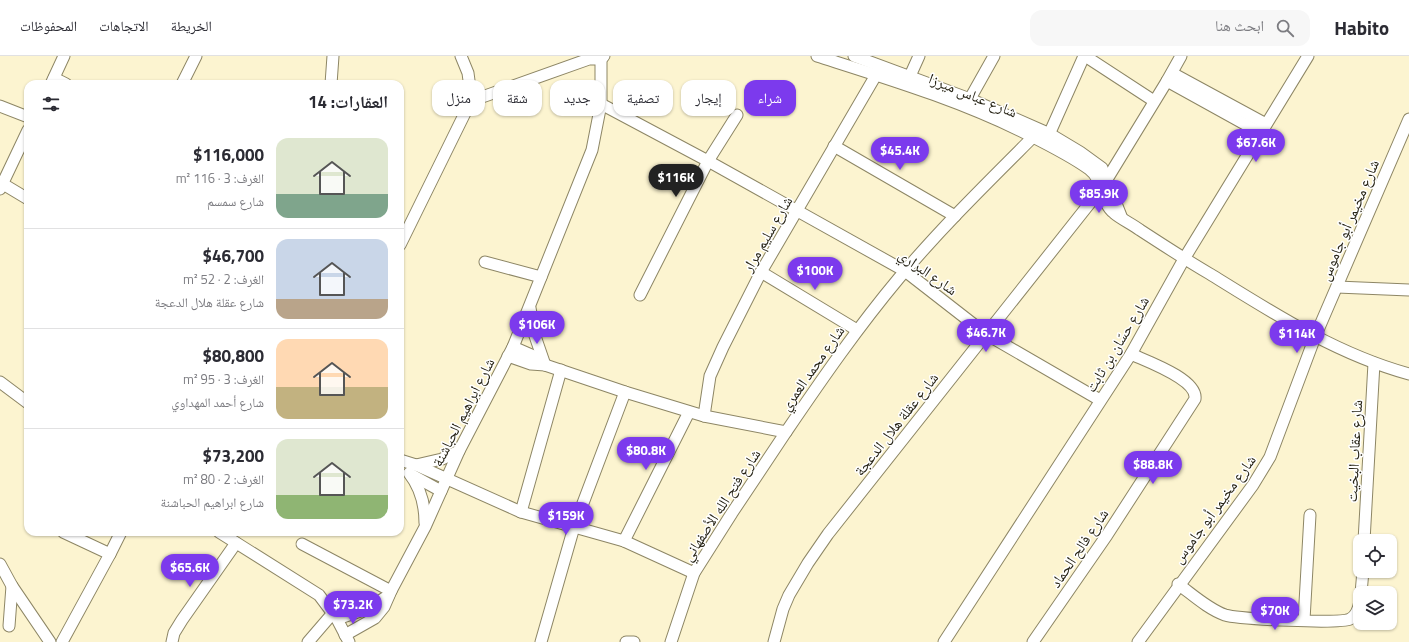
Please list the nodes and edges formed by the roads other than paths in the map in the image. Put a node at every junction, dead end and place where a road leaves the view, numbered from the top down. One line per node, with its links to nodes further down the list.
1 (64, 56): 17 (street)
2 (196, 56): 18 (street)
3 (333, 56): 19 (street)
4 (341, 56): 20 (street)
5 (461, 56): 21 (street)
6 (817, 56): 14 (street, شارع عباس ميرزا)
7 (854, 56): 15 (street, شارع عباس ميرزا)
8 (919, 56): 15 (street)
9 (994, 56): 25 (street)
10 (1085, 56): 24 (street); 36 (street)
11 (1181, 56): 16 (street, شارع عقلة هلال الدعجة)
12 (1308, 56): 33 (street, شارع حسّان بن ثابت)
13 (602, 57): 22 (street, شارع ابراهيم الحباشنة); 23 (street)
14 (876, 75): 25 (street, شارع عباس ميرزا); 37 (street, شارع سليم مرار)
15 (910, 76): 25 (street, شارع عباس ميرزا)
16 (1170, 77): 24 (street, شارع عقلة هلال الدعجة); 33 (street)
17 (52, 80)
18 (184, 80)
19 (332, 80)
20 (332, 80)
21 (469, 80)
22 (602, 80)
23 (485, 96)
24 (1154, 101): 39 (street, شارع عقلة هلال الدعجة)
25 (968, 103): 34 (street, شارع عباس ميرزا); 36 (street, شارع عباس ميرزا)
26 (0, 106): 28 (street)
27 (605, 106): 38 (street, شارع البراري)
28 (24, 115)
29 (738, 115): 38 (street)
30 (463, 116): 46 (street)
31 (599, 116): 51 (street, شارع ابراهيم الحباشنة)
32 (1409, 119): 52 (street, شارع مخيمر أبو جاموس)
33 (1264, 128): 47 (street, شارع حسّان بن ثابت)
34 (1033, 137): 36 (street, شارع عباس ميرزا); 44 (street, شارع محمد العمري)
35 (24, 138): 40 (street)
36 (1048, 139): 39 (street, شارع عباس ميرزا); 41 (street, شارع عباس ميرزا)
37 (834, 146): 43 (street, شارع سليم مرار); 44 (street)
38 (708, 161): 43 (street, شارع البراري); 54 (street)
39 (1107, 178): 41 (street, شارع عقلة هلال الدعجة); 45 (street, شارع عباس ميرزا)
40 (1, 187): 42 (street)
41 (1101, 189): 45 (street, شارع عباس ميرزا); 57 (street, شارع عقلة هلال الدعجة)
42 (24, 197)
43 (796, 211): 49 (street, شارع البراري); 50 (street, شارع سليم مرار)
44 (955, 216): 49 (street, شارع محمد العمري)
45 (1122, 218): 47 (street, شارع عباس ميرزا)
46 (404, 237)
47 (1184, 258): 58 (street, شارع عباس ميرزا); 60 (street, شارع حسّان بن ثابت)
48 (486, 262): 51 (street)
49 (905, 271): 56 (street, شارع محمد العمري); 57 (street, شارع البراري)
50 (761, 272): 56 (street); 70 (street, شارع سليم مرار)
51 (541, 277): 55 (street, شارع ابراهيم الحباشنة)
52 (1337, 287): 53 (street); 58 (street, شارع مخيمر أبو جاموس)
53 (1409, 290)
54 (640, 295)
55 (529, 306): 59 (street, شارع ابراهيم الحباشنة); 62 (street)
56 (857, 330): 71 (street, شارع محمد العمري)
57 (986, 334): 68 (street, شارع البراري); 108 (street, شارع عقلة هلال الدعجة)
58 (1315, 336): 61 (street, شارع عباس ميرزا); 92 (street, شارع مخيمر أبو جاموس)
59 (510, 352): 62 (street, شارع محمد العمري); 72 (street, شارع ابراهيم الحباشنة)
60 (1131, 354): 68 (street, شارع حسّان بن ثابت); 110 (street, شارع فالح الحماد)
61 (1374, 363): 64 (street, شارع عباس ميرزا); 82 (street, شارع عقاب البخيت)
62 (545, 365): 63 (street, شارع محمد العمري)
63 (561, 370): 66 (street, شارع محمد العمري); 78 (street)
64 (1409, 374)
65 (0, 382): 67 (street)
66 (625, 392): 69 (street, شارع محمد العمري); 81 (street)
67 (24, 400)
68 (1100, 400): 109 (street, شارع حسّان بن ثابت)
69 (689, 412): 70 (street, شارع محمد العمري); 86 (street)
70 (704, 416): 71 (street, شارع محمد العمري)
71 (786, 432): 91 (street, شارع فتح الله الأصفهاني)
72 (459, 451): 75 (street); 76 (street, شارع ابراهيم الحباشنة)
73 (404, 463): 75 (street)
74 (404, 467): 75 (street)
75 (412, 469): 76 (street); 77 (street); 80 (street)
76 (446, 480): 77 (street, شارع ابراهيم الحباشنة); 78 (street)
77 (441, 491): 80 (street, شارع ابراهيم الحباشنة)
78 (521, 512): 81 (street)
79 (1310, 515): 97 (street)
80 (425, 527): 94 (street, شارع ابراهيم الحباشنة)
81 (574, 527): 86 (street); 104 (street)
82 (1364, 534)
83 (71, 536): 89 (street)
84 (119, 536): 89 (street)
85 (225, 536): 87 (street)
86 (624, 540): 91 (street)
87 (236, 543): 95 (street); 102 (street)
88 (302, 544): 94 (street)
89 (110, 554): 101 (street)
90 (0, 564): 93 (street)
91 (694, 573): 107 (street, شارع فتح الله الأصفهاني)
92 (1178, 584): 97 (street); 111 (street, شارع مخيمر أبو جاموس)
93 (12, 586): 98 (street); 100 (street)
94 (390, 592): 95 (street, شارع ابراهيم الحباشنة); 99 (street, شارع ابراهيم الحباشنة)
95 (335, 616): 99 (street); 103 (street)
96 (1353, 616): 97 (street)
97 (1304, 620)
98 (9, 626)
99 (347, 638)
100 (50, 642)
101 (62, 642)
102 (172, 642)
103 (308, 642)
104 (541, 642)
105 (626, 642): 106 (street)
106 (634, 642)
107 (671, 642)
108 (774, 642)
109 (944, 642)
110 (1033, 642)
111 (1138, 642)

